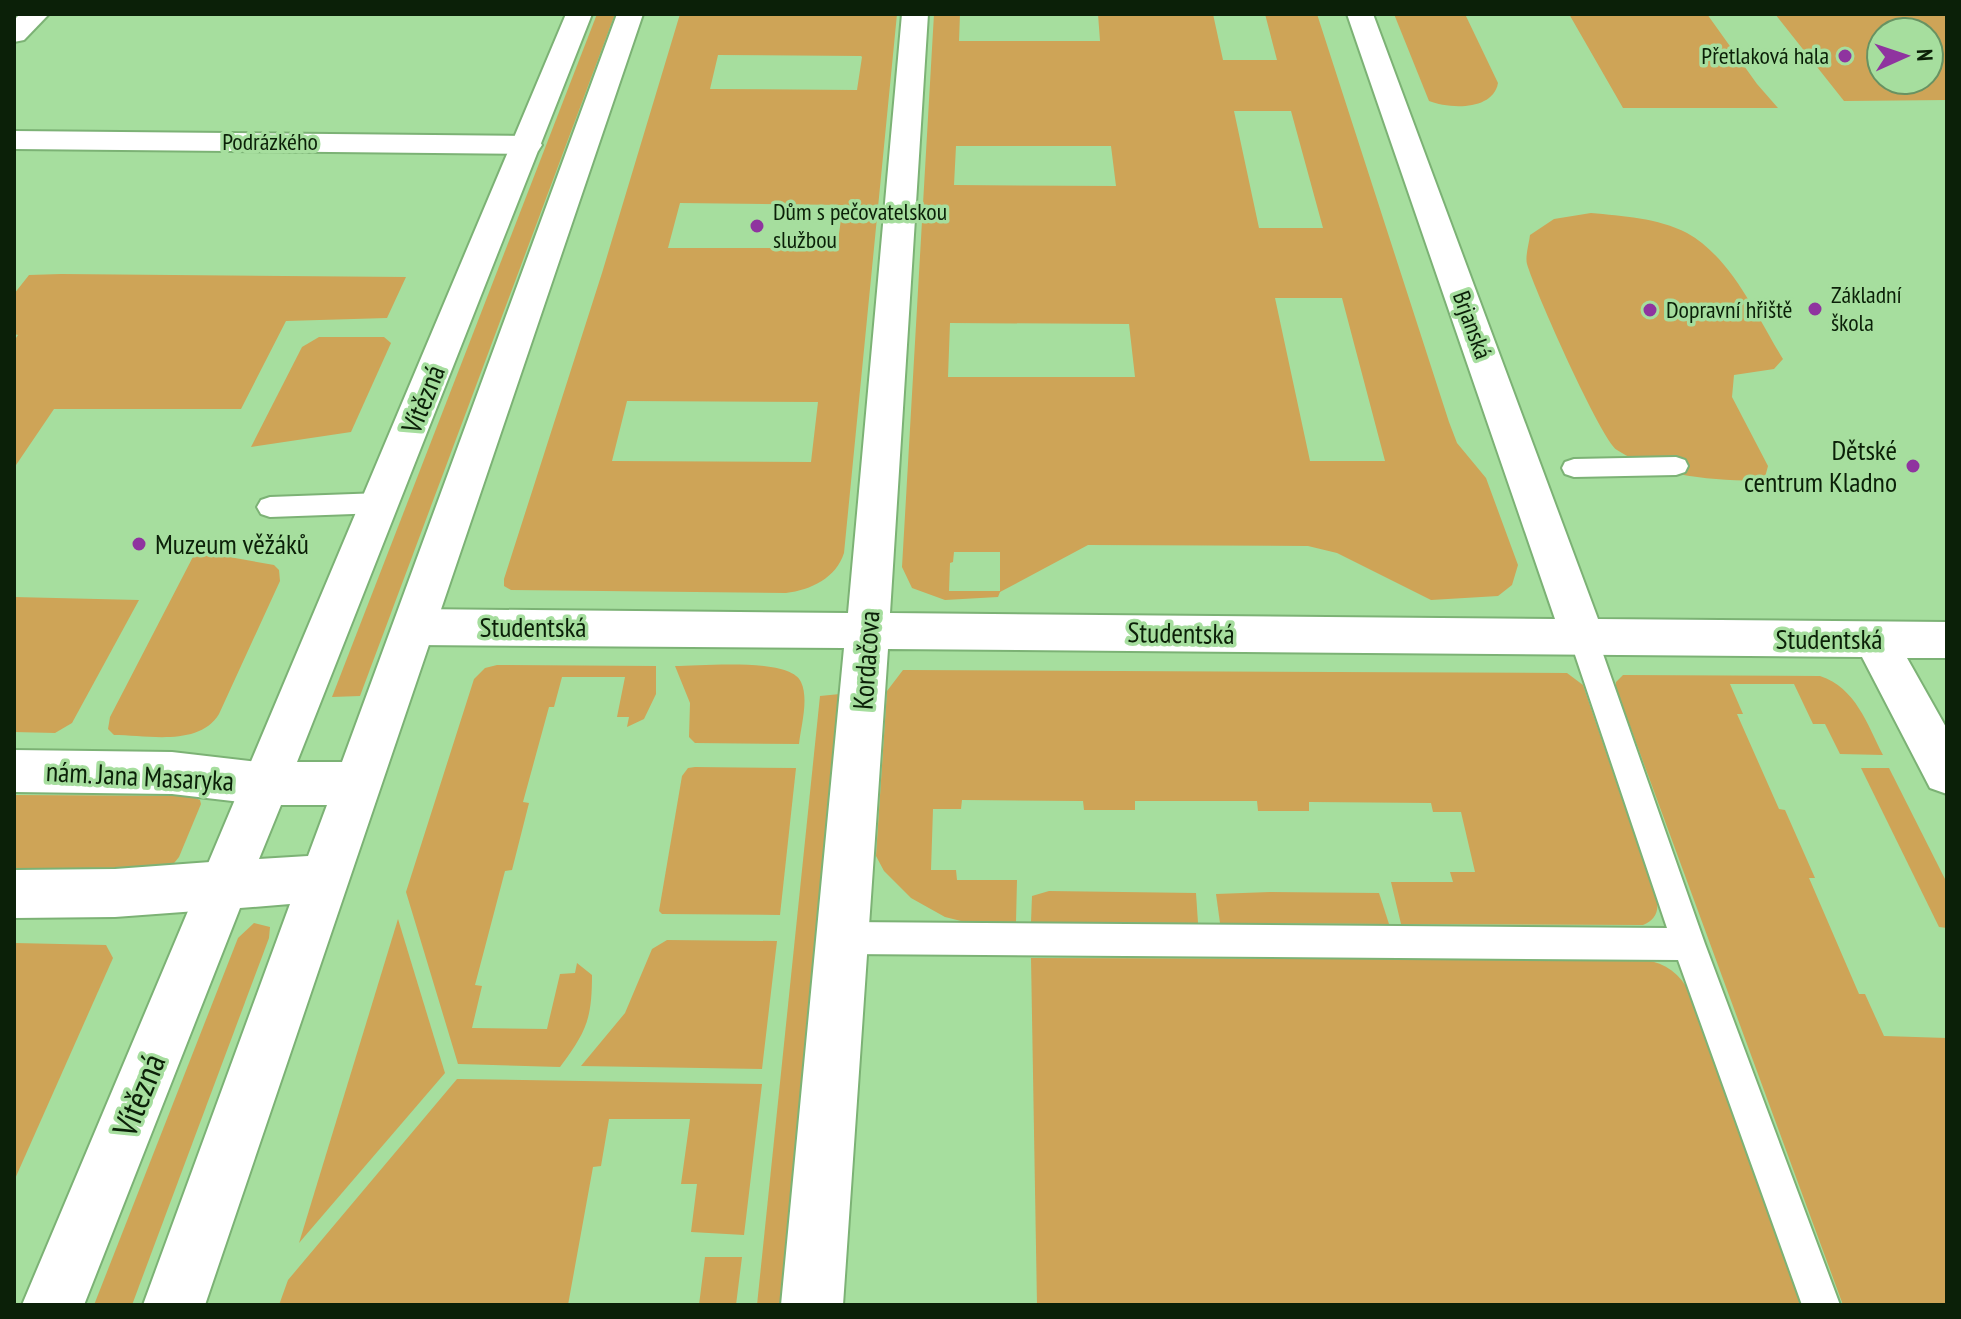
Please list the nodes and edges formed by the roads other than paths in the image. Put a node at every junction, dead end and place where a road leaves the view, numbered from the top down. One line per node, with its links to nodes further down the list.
1 (36, 14): 6 (street)
2 (579, 14): 8 (street, Vítězná)
3 (630, 14): 13 (street)
4 (915, 14): 14 (street, Kordačova)
5 (1360, 14): 15 (street, Brjanská)
6 (14, 34)
7 (14, 140): 8 (street, Podrázkého)
8 (527, 145): 11 (street, Vítězná)
9 (1631, 447): 10 (lane)
10 (1676, 466)
11 (381, 503): 12 (lane); 21 (street, Vítězná)
12 (270, 507)
13 (415, 627): 14 (street, Studentská); 20 (street)
14 (868, 630): 15 (street, Studentská); 25 (street, Kordačova)
15 (1583, 637): 16 (street, Studentská); 26 (lane)
16 (1874, 639): 17 (street, Studentská); 19 (street)
17 (1947, 640)
18 (14, 771): 21 (street, nám. Jana Masaryka)
19 (1947, 773)
20 (359, 783): 21 (street); 22 (street)
21 (266, 784): 23 (street, Vítězná)
22 (326, 878): 23 (street); 28 (street)
23 (224, 885): 24 (street); 27 (street, Vítězná)
24 (14, 894)
25 (844, 938): 26 (lane); 29 (street, Kordačova)
26 (1689, 944): 30 (lane)
27 (53, 1305)
28 (174, 1305)
29 (812, 1305)
30 (1821, 1305)

